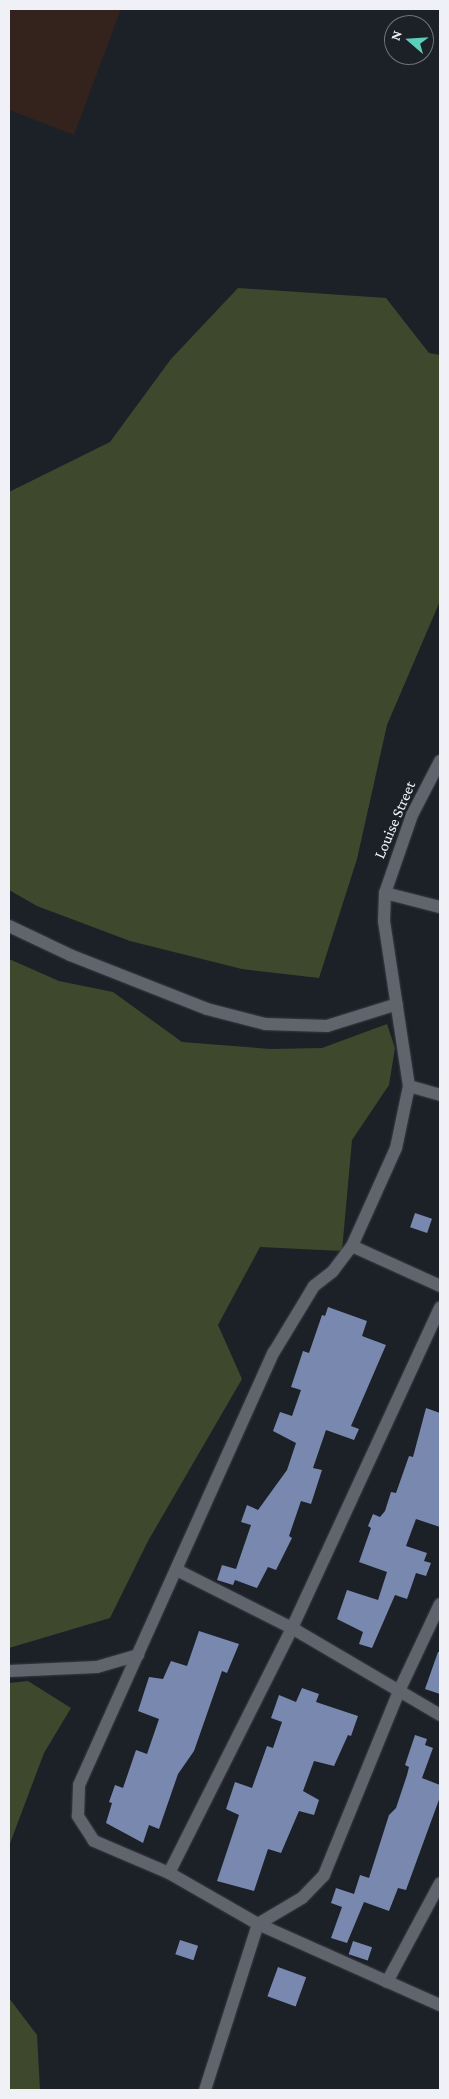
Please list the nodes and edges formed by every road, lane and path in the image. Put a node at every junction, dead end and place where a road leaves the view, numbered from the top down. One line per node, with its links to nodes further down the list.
1 (440, 761): 2 (street, Louise Street)
2 (385, 893): 3 (street); 5 (street, Louise Street)
3 (440, 907)
4 (9, 926): 5 (street)
5 (397, 1004): 6 (street, Louise Street)
6 (409, 1086): 7 (street); 8 (street)
7 (440, 1095)
8 (352, 1246): 9 (street); 11 (street)
9 (440, 1286)
10 (440, 1307): 13 (street)
11 (177, 1570): 13 (street); 14 (street)
12 (440, 1604): 16 (street)
13 (292, 1628): 16 (street); 18 (street)
14 (138, 1656): 15 (street); 18 (street)
15 (9, 1671)
16 (399, 1691): 17 (street); 20 (street)
17 (440, 1715)
18 (169, 1873): 20 (street)
19 (440, 1883): 21 (street)
20 (258, 1924): 21 (street); 23 (street)
21 (388, 1982): 22 (street)
22 (440, 2004)
23 (205, 2090)

